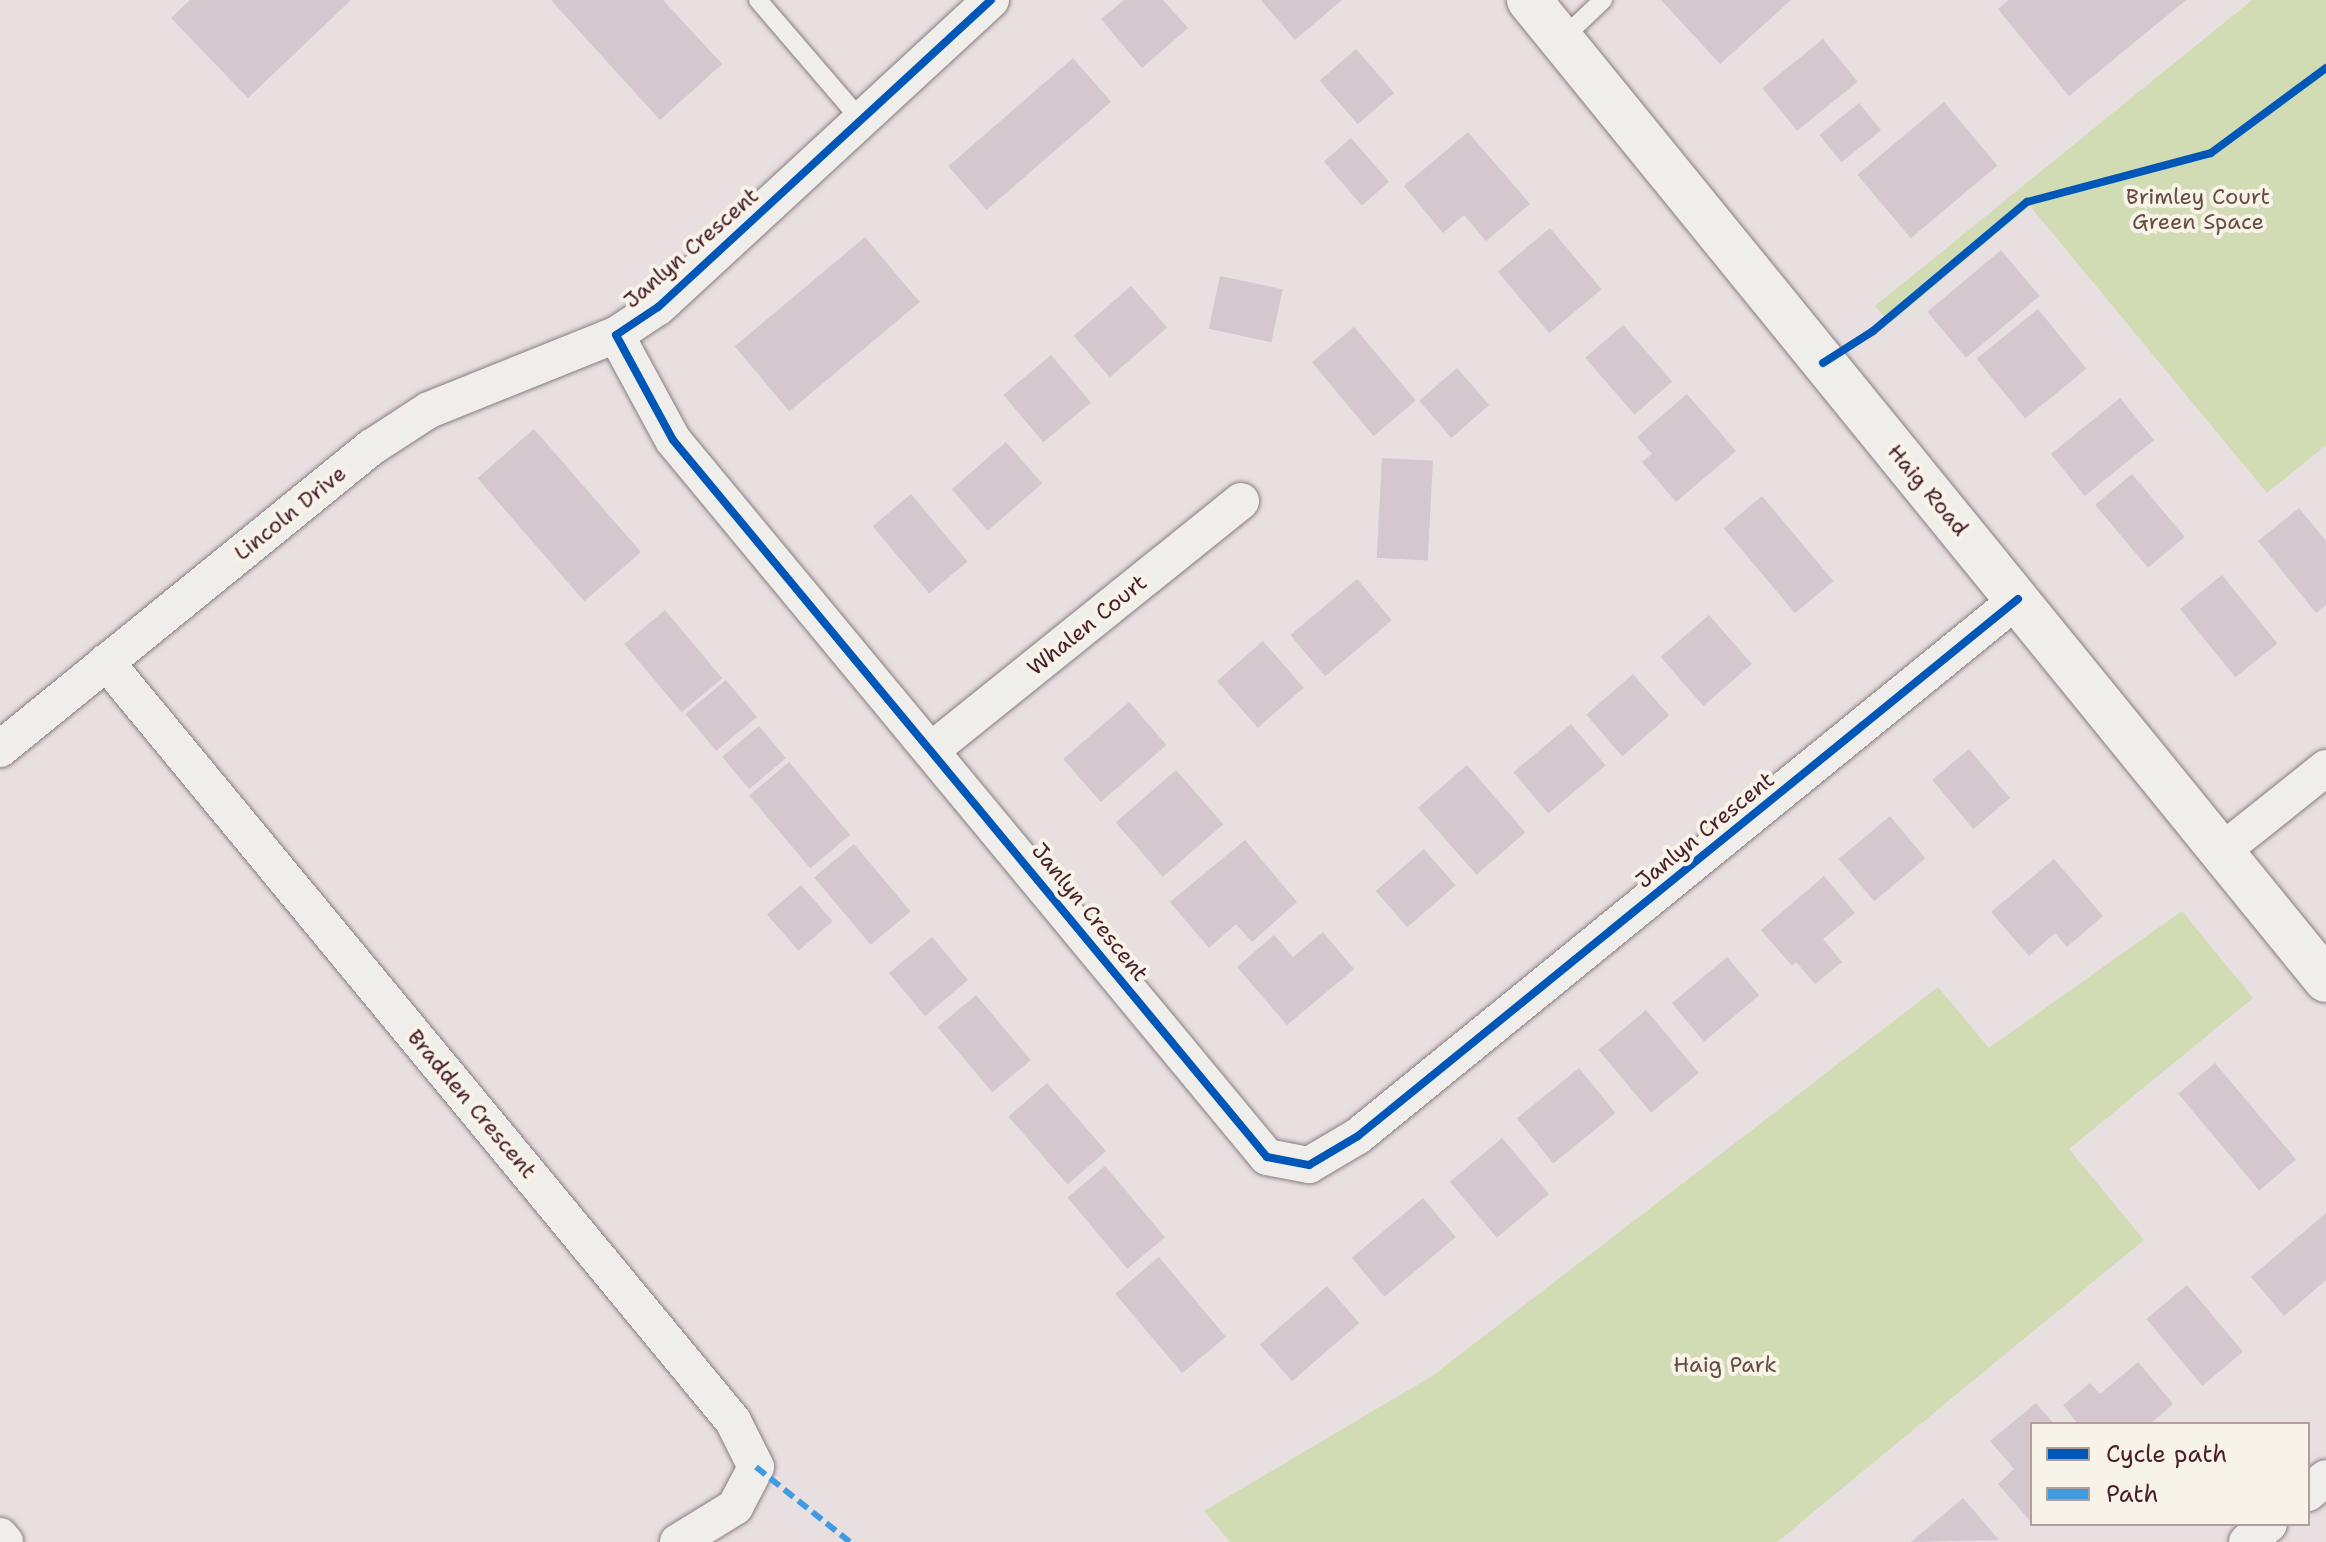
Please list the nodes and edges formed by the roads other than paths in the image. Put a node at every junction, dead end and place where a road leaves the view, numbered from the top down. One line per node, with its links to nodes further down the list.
1 (758, 0): 6 (lane)
2 (991, 0): 6 (street, Janlyn Crescent)
3 (1529, 0): 5 (street, Haig Road)
4 (1603, 0): 5 (lane)
5 (1562, 39): 9 (street, Haig Road)
6 (861, 120): 7 (street, Janlyn Crescent)
7 (616, 335): 10 (street, Lincoln Drive); 11 (street, Janlyn Crescent)
8 (1241, 501): 11 (street, Whalen Court)
9 (2018, 599): 11 (street, Janlyn Crescent); 14 (street, Haig Road)
10 (106, 662): 12 (street, Lincoln Drive); 21 (street, Bradden Crescent)
11 (934, 748)
12 (0, 749)
13 (2326, 768): 14 (street)
14 (2222, 851): 15 (street, Haig Road)
15 (2326, 980)
16 (2326, 1478): 17 (street)
17 (2310, 1491)
18 (2267, 1526): 22 (street)
19 (0, 1536): 20 (street)
20 (5, 1542)
21 (678, 1542)
22 (2247, 1542)

